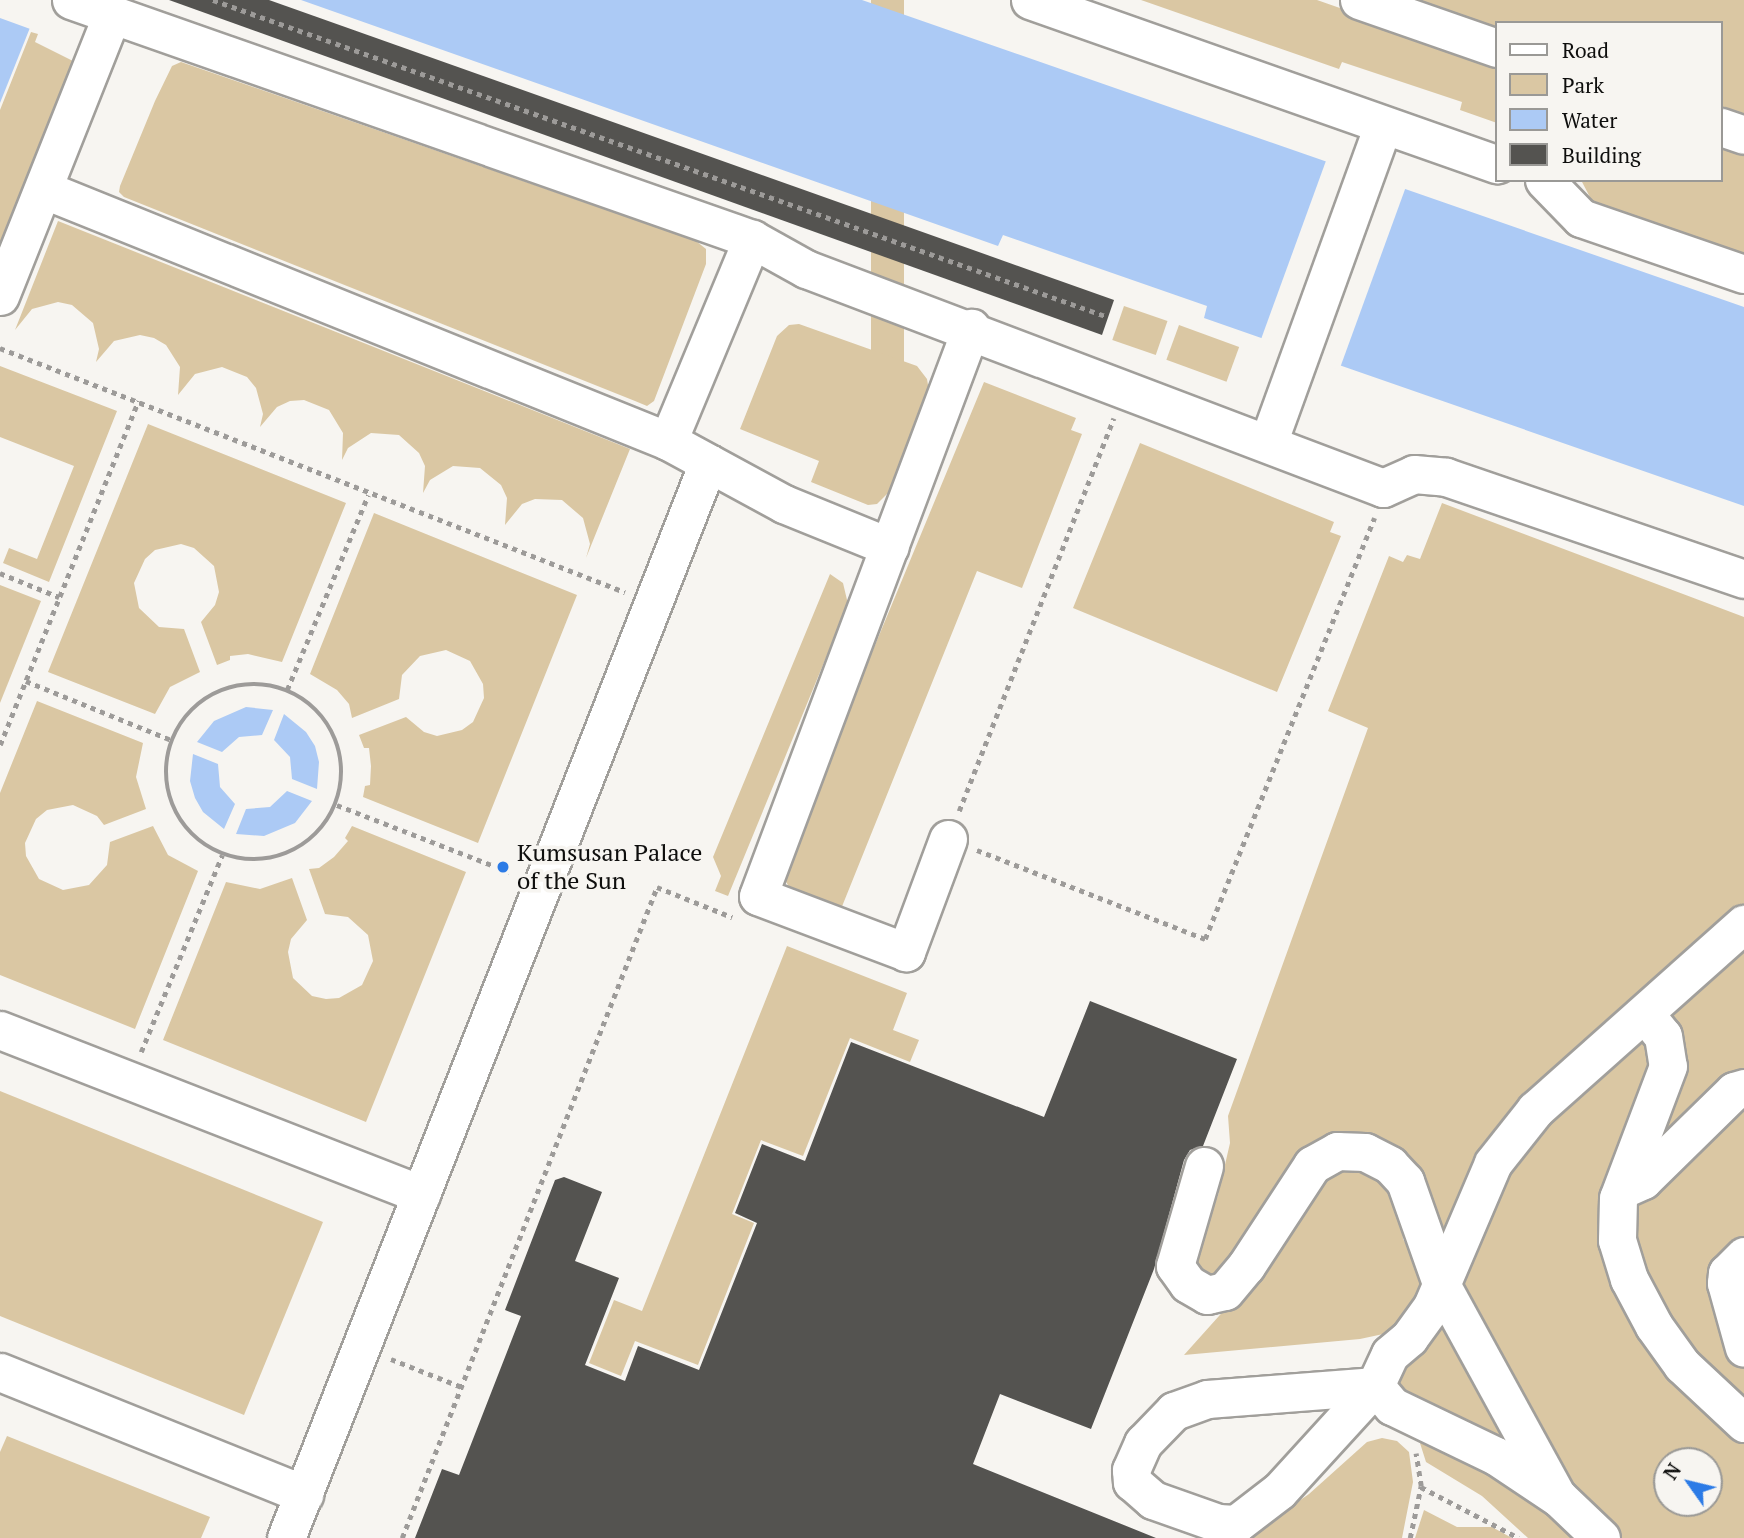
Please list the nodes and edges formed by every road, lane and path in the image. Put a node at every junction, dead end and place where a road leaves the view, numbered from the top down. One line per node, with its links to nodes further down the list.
1 (71, 0): 5 (street)
2 (214, 0): 16 (path)
3 (1030, 0): 7 (street)
4 (1359, 0): 6 (street)
5 (112, 15): 12 (street); 13 (street)
6 (1496, 48)
7 (1383, 125): 10 (street); 21 (street)
8 (1723, 128): 9 (street)
9 (1744, 135)
10 (1496, 164)
11 (1546, 182): 14 (street)
12 (45, 190): 15 (street); 20 (street)
13 (752, 239): 17 (street); 20 (street)
14 (1744, 274)
15 (0, 296)
16 (1108, 317)
17 (971, 328): 21 (street); 26 (street)
18 (0, 348): 19 (path)
19 (138, 401): 24 (path); 29 (path)
20 (668, 442): 23 (street)
21 (1268, 443): 28 (street)
22 (1105, 444): 36 (path)
23 (709, 463): 26 (street); 30 (street)
24 (368, 495): 30 (path); 32 (path)
25 (1368, 540): 36 (path)
26 (890, 547): 39 (street)
27 (0, 573): 29 (path)
28 (1744, 579)
29 (59, 597): 31 (path)
30 (654, 603): 38 (street)
31 (26, 681): 33 (path); 34 (path)
32 (287, 690): 33 (path); 35 (path)
33 (172, 740): 37 (path)
34 (0, 745)
35 (337, 805): 37 (path); 38 (path)
36 (948, 839): 39 (street)
37 (222, 855): 43 (path)
38 (543, 885): 47 (street)
39 (758, 896): 54 (path)
40 (1744, 923): 41 (street)
41 (1645, 1014): 46 (street); 49 (street)
42 (0, 1030): 43 (street)
43 (129, 1082): 47 (street)
44 (1744, 1088): 46 (street)
45 (1204, 1166): 49 (street)
46 (1622, 1189): 56 (street)
47 (421, 1194): 50 (street)
48 (1744, 1256): 51 (street)
49 (1442, 1286): 53 (street); 59 (street)
50 (361, 1347): 54 (path); 58 (street)
51 (1744, 1348)
52 (0, 1373): 58 (street)
53 (1375, 1385): 53 (street); 55 (street)
54 (461, 1387): 61 (path)
55 (1409, 1416): 57 (path); 59 (street)
56 (1744, 1423)
57 (1421, 1486): 62 (path); 63 (path)
58 (304, 1494): 60 (street)
59 (1559, 1498): 64 (street)
60 (286, 1538)
61 (402, 1538)
62 (1410, 1538)
63 (1519, 1538)
64 (1601, 1538)

